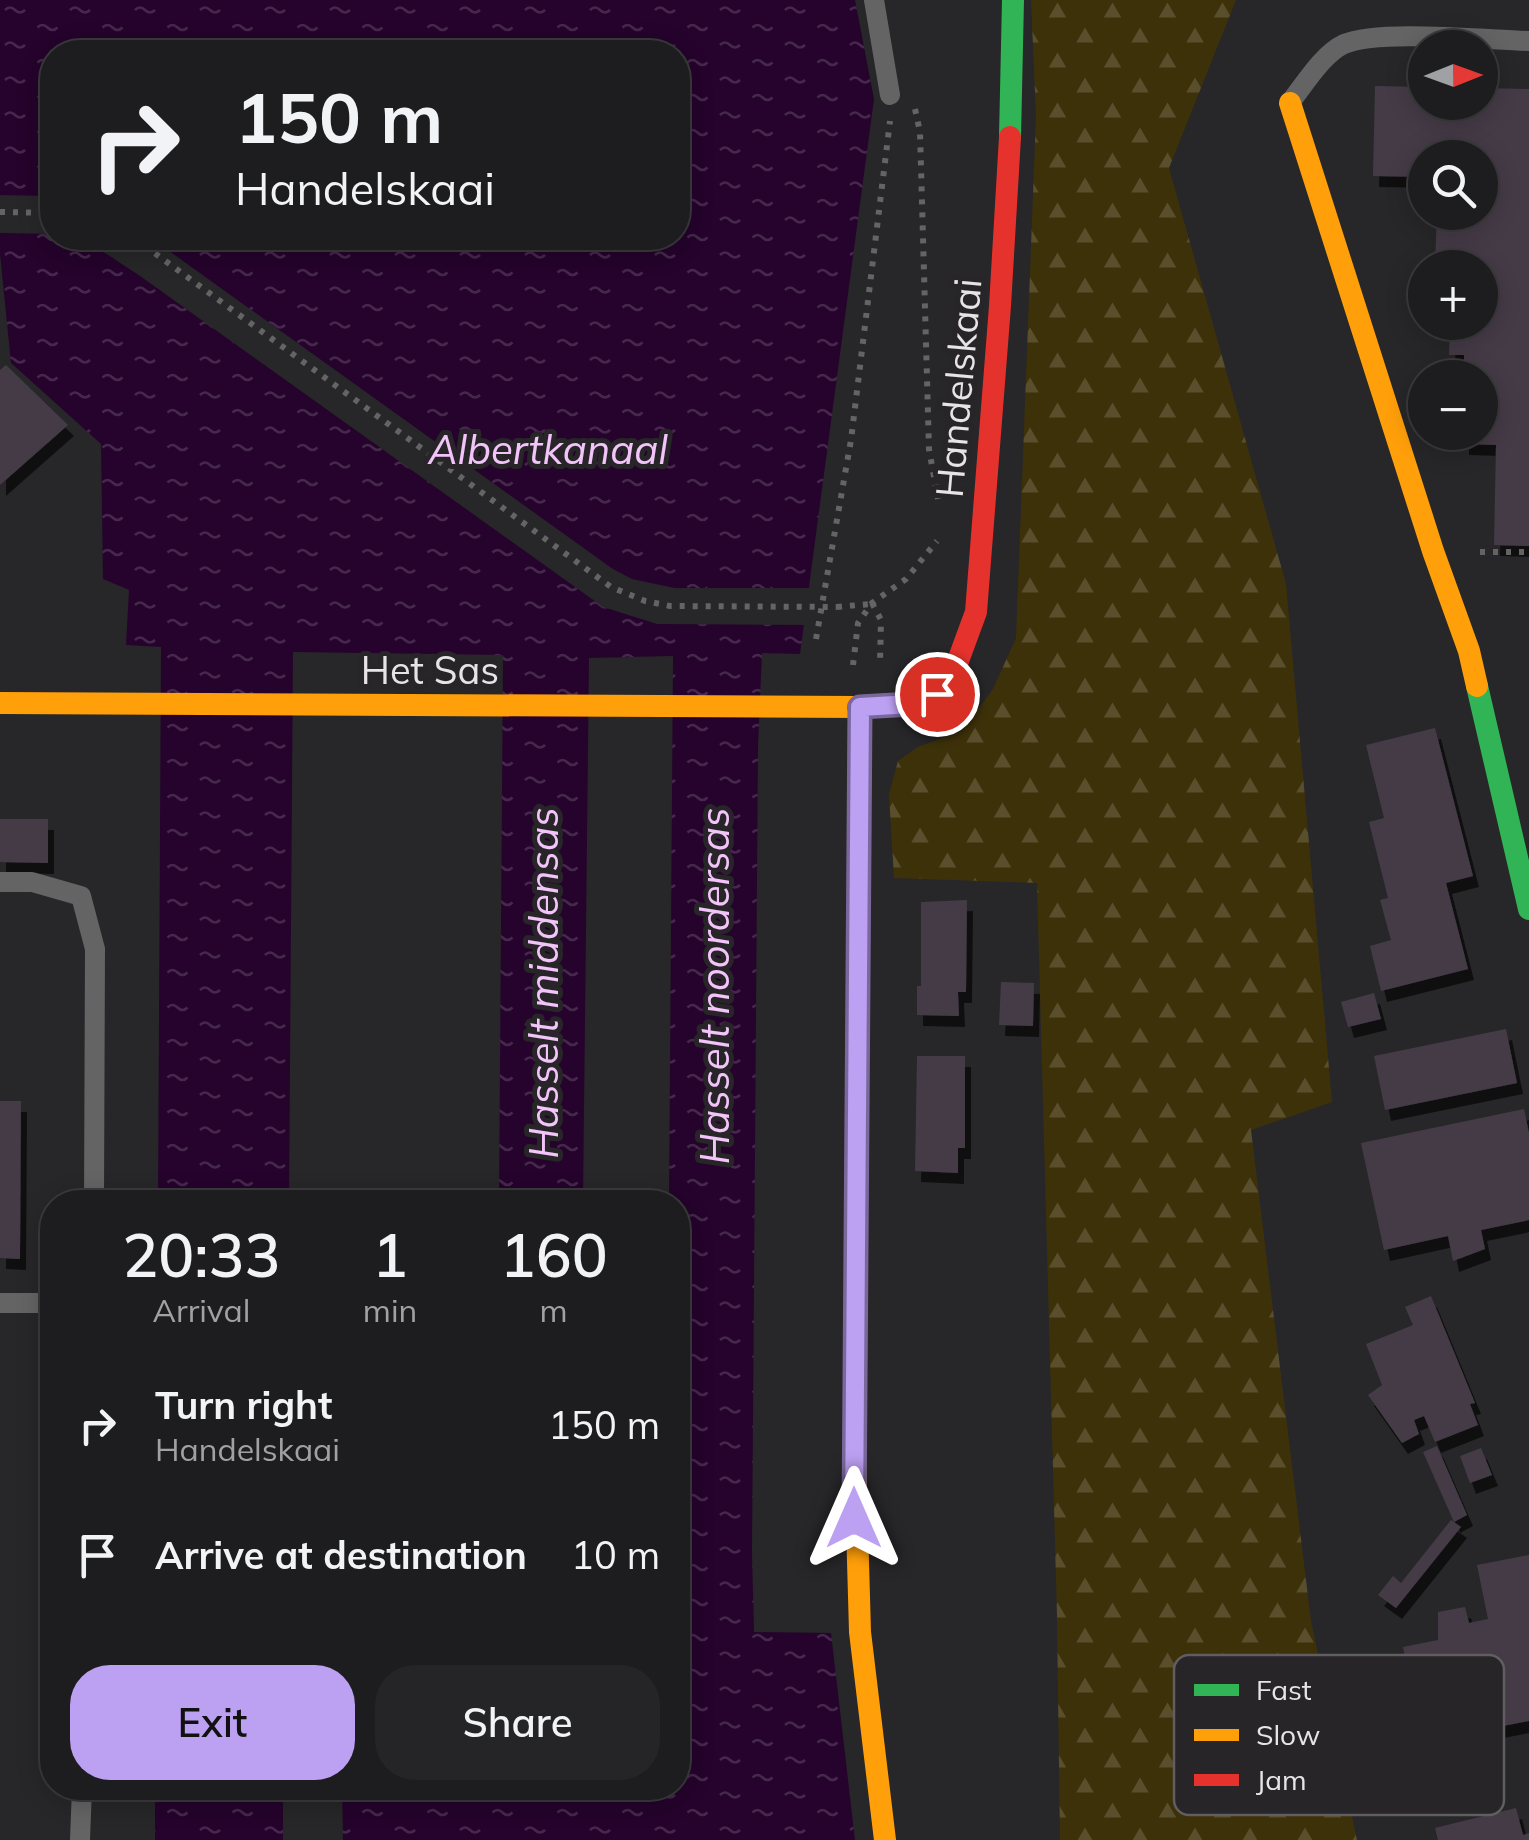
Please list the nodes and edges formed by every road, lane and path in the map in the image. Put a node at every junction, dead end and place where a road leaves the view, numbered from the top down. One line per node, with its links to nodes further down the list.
1 (874, 0): 4 (lane)
2 (1013, 0): 14 (street, Handelskaai)
3 (1529, 41): 6 (lane)
4 (890, 95): 12 (path)
5 (914, 102): 10 (path)
6 (1290, 103): 16 (street)
7 (0, 212): 8 (path)
8 (40, 213)
9 (150, 250): 11 (path, bridge)
10 (939, 503)
11 (945, 529)
12 (816, 639)
13 (0, 703): 14 (street, Het Sas)
14 (860, 707): 22 (street)
15 (0, 882): 17 (lane)
16 (1529, 909)
17 (94, 1190)
18 (0, 1303): 19 (lane)
19 (40, 1303)
20 (82, 1800): 21 (lane)
21 (80, 1840)
22 (885, 1840)

